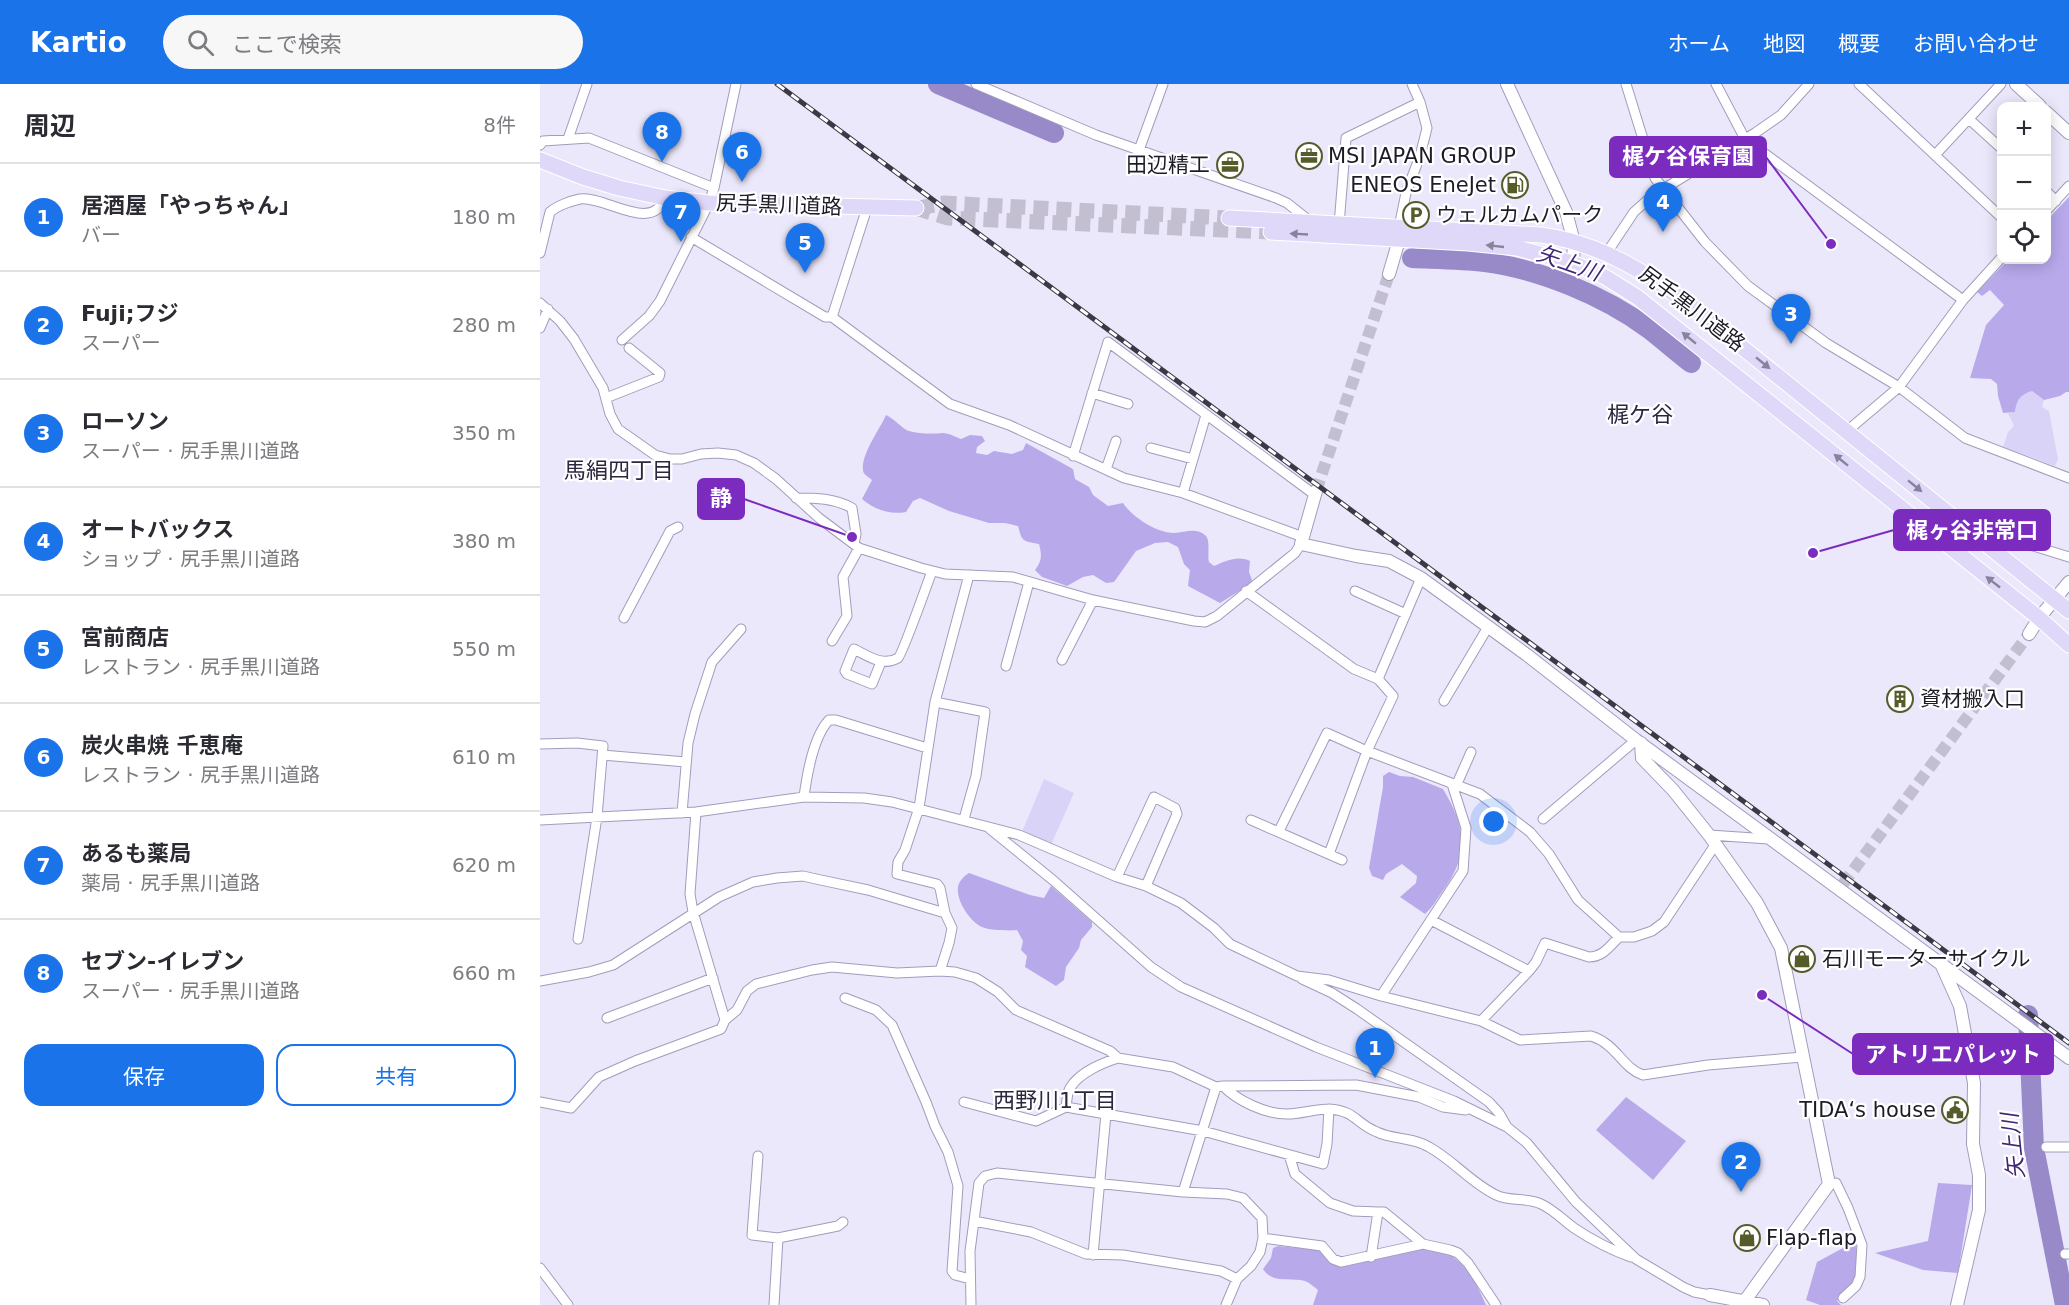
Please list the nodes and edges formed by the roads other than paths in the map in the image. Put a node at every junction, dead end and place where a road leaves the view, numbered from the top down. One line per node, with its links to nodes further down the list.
1 (587, 84): 20 (street)
2 (736, 84): 27 (street)
3 (976, 84): 13 (street)
4 (1162, 84): 23 (street)
5 (1412, 84): 14 (street)
6 (1507, 84): 43 (street)
7 (1626, 84): 28 (street)
8 (1716, 84): 19 (street)
9 (1809, 84): 19 (street)
10 (1859, 84): 24 (street)
11 (2001, 84): 17 (street)
12 (2016, 84): 15 (street)
13 (989, 86): 23 (street)
14 (1419, 102): 39 (street); 41 (street)
15 (2036, 102)
16 (2051, 117): 18 (street)
17 (1970, 120): 22 (street); 24 (street)
18 (2069, 133)
19 (1745, 139): 28 (street); 49 (street)
20 (568, 140): 21 (street); 27 (street)
21 (540, 145)
22 (1997, 145)
23 (1139, 150): 38 (street)
24 (1935, 155): 36 (street)
25 (540, 160): 30 (main road, 尻手黒川道路)
26 (2069, 186): 31 (street)
27 (714, 188): 32 (street)
28 (1662, 189): 45 (street); 55 (street)
29 (2051, 196): 31 (street)
30 (665, 198): 32 (main road, 尻手黒川道路); 44 (street)
31 (2056, 201): 35 (street)
32 (709, 203): 33 (main road, 尻手黒川道路); 42 (street)
33 (867, 208): 34 (main road, 尻手黒川道路); 51 (street)
34 (916, 208)
35 (2047, 210)
36 (1997, 214)
37 (1229, 218): 38 (main road, 尻手黒川道路)
38 (1312, 222): 39 (main road, 尻手黒川道路)
39 (1339, 225): 41 (main road, 尻手黒川道路)
40 (1271, 232): 41 (main road, 尻手黒川道路, one-way to 40)
41 (1399, 234): 43 (main road, 尻手黒川道路); 47 (main road, 尻手黒川道路, one-way to 41); 48 (street)
42 (692, 237): 51 (street); 53 (street)
43 (1574, 242): 45 (main road, 尻手黒川道路); 47 (street)
44 (540, 253)
45 (1606, 254): 60 (main road, 尻手黒川道路, one-way to 60)
46 (1997, 262): 49 (street)
47 (1573, 263): 87 (main road, 尻手黒川道路, one-way to 47)
48 (1389, 274)
49 (1963, 300): 55 (street)
50 (544, 306): 52 (street); 57 (street)
51 (832, 317): 63 (street)
52 (540, 328)
53 (622, 340)
54 (629, 348): 57 (street)
55 (1899, 387): 60 (street); 66 (street)
56 (1092, 393): 58 (street); 59 (street); 63 (street)
57 (606, 398): 69 (street)
58 (1128, 404)
59 (1206, 416): 64 (street); 68 (street)
60 (1847, 431): 71 (main road, 尻手黒川道路, one-way to 71)
61 (1116, 441): 65 (street)
62 (1151, 447): 64 (street)
63 (1073, 456): 65 (street)
64 (1193, 459): 67 (street)
65 (1106, 469): 67 (street)
66 (2069, 478)
67 (1183, 493): 72 (street)
68 (1316, 493): 72 (street)
69 (796, 498): 73 (street); 73 (street)
70 (678, 527): 86 (street)
71 (1972, 532): 74 (street); 82 (main road, 尻手黒川道路)
72 (1302, 540): 77 (street); 80 (street)
73 (857, 546): 75 (street); 91 (street)
74 (2069, 557)
75 (932, 571): 76 (street); 94 (street)
76 (969, 575): 78 (street); 98 (street)
77 (1421, 578): 85 (street); 88 (street)
78 (1029, 582): 83 (street); 95 (street)
79 (2069, 582): 82 (street)
80 (1246, 591): 83 (street); 96 (street)
81 (1355, 591): 85 (street)
82 (2055, 599): 84 (main road, 尻手黒川道路); 87 (street)
83 (1093, 600): 93 (street)
84 (2069, 611)
85 (1406, 614): 96 (street)
86 (624, 618)
87 (2039, 618): 90 (street); 92 (main road, 尻手黒川道路)
88 (1488, 627): 97 (street); 99 (street)
89 (741, 629): 105 (street)
90 (2030, 634)
91 (832, 642)
92 (2069, 645)
93 (1062, 660)
94 (881, 662)
95 (1006, 666)
96 (1378, 679): 102 (street)
97 (1444, 701)
98 (935, 702): 101 (street); 112 (street)
99 (1638, 742): 113 (street); 118 (street); 119 (street)
100 (540, 744): 104 (street)
101 (927, 748): 107 (street); 108 (street)
102 (1367, 751): 106 (street); 117 (street); 120 (street)
103 (1471, 752): 106 (street)
104 (602, 755): 105 (street); 111 (street)
105 (686, 762): 110 (street)
106 (1454, 785): 126 (street); 127 (street)
107 (804, 797): 108 (street); 109 (street)
108 (919, 808): 112 (street); 125 (street)
109 (696, 812): 110 (street); 124 (street)
110 (682, 813): 111 (street)
111 (597, 817): 114 (street); 128 (street)
112 (964, 819): 116 (street)
113 (1543, 819)
114 (540, 820)
115 (1251, 820): 117 (street)
116 (988, 826): 122 (street); 148 (street)
117 (1279, 831): 120 (street)
118 (1772, 839): 119 (street); 129 (street)
119 (1712, 840): 127 (street); 140 (street)
120 (1329, 854): 121 (street)
121 (1342, 860)
122 (1117, 877): 123 (street); 123 (street)
123 (1146, 886): 132 (street)
124 (693, 912): 125 (street); 133 (street); 134 (street)
125 (945, 913): 130 (street)
126 (1431, 920): 131 (street); 135 (street)
127 (1619, 937): 131 (street)
128 (578, 939)
129 (1942, 965): 142 (street); 180 (street)
130 (940, 971): 138 (street); 141 (street)
131 (1529, 971): 139 (street)
132 (1298, 976): 135 (street); 150 (street)
133 (713, 978): 137 (street); 138 (street)
134 (540, 981)
135 (1381, 996): 139 (street)
136 (845, 998): 169 (street)
137 (607, 1018)
138 (725, 1020): 144 (street)
139 (1481, 1021): 140 (street)
140 (1803, 1057): 173 (street)
141 (1118, 1058): 143 (street); 146 (street)
142 (2069, 1058)
143 (1220, 1086): 147 (street); 148 (street); 151 (street)
144 (540, 1102)
145 (964, 1102): 146 (street)
146 (1066, 1107): 149 (street)
147 (1329, 1108): 154 (street); 167 (street)
148 (1474, 1111): 150 (street)
149 (1106, 1114): 151 (street); 157 (street)
150 (1507, 1127): 167 (street)
151 (1203, 1131): 154 (street); 158 (street)
152 (2046, 1147): 153 (street)
153 (2069, 1147)
154 (1289, 1155): 159 (street)
155 (758, 1156): 162 (street)
156 (1836, 1183): 172 (street)
157 (1099, 1184): 158 (street); 160 (street); 165 (street)
158 (1183, 1192): 163 (street)
159 (1378, 1212): 164 (street); 166 (street)
160 (974, 1221): 165 (street); 169 (street)
161 (843, 1222): 162 (street)
162 (778, 1238): 175 (street)
163 (1263, 1238): 166 (street); 170 (street)
164 (1423, 1244): 166 (street); 178 (street)
165 (1093, 1255): 170 (street)
166 (1371, 1257)
167 (1636, 1259): 171 (street)
168 (540, 1268): 174 (street)
169 (970, 1279): 176 (street)
170 (1237, 1279): 177 (street)
171 (1710, 1295): 173 (street)
172 (1843, 1298)
173 (1744, 1302): 179 (street)
174 (568, 1305)
175 (774, 1305)
176 (971, 1305)
177 (1226, 1305)
178 (1496, 1305)
179 (1763, 1305)
180 (1957, 1305)

